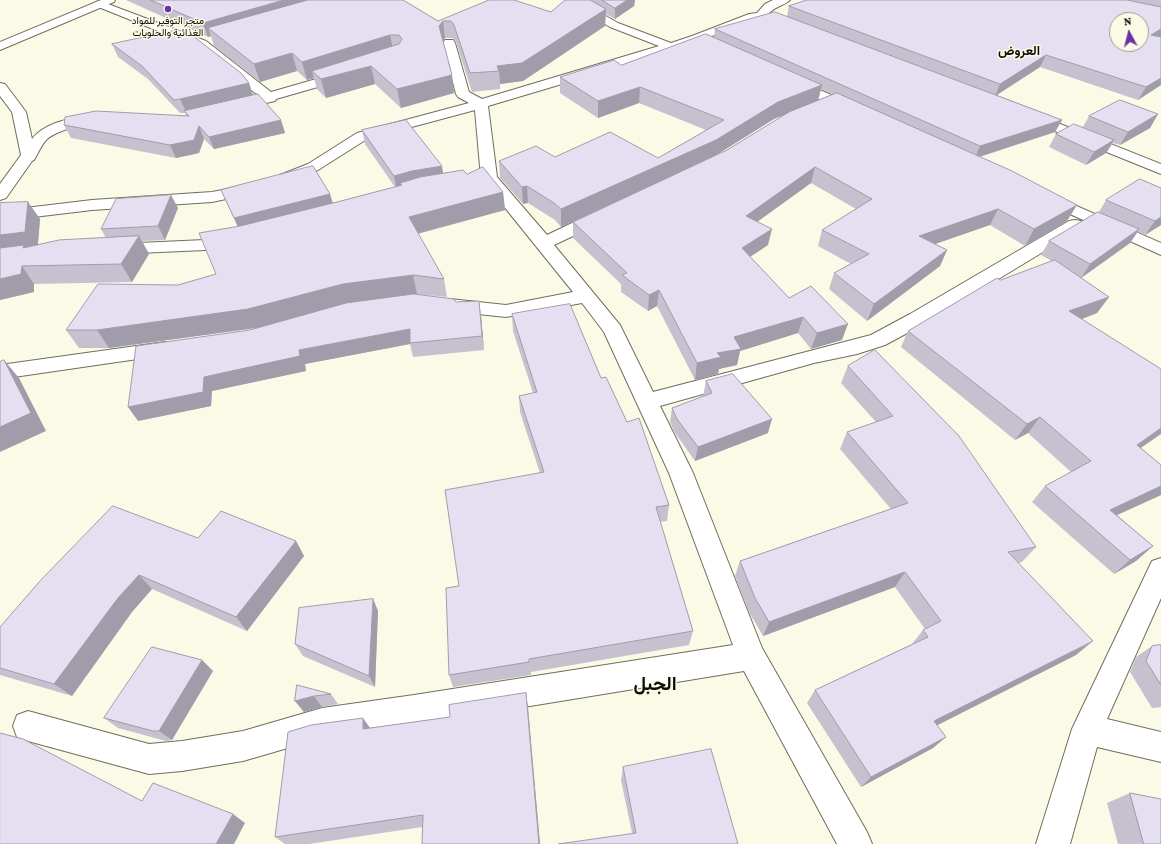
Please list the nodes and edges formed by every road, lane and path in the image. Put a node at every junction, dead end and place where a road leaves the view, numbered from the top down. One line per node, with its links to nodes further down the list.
1 (570, 0): 12 (street)
2 (778, 1): 4 (street)
3 (105, 2): 9 (street); 10 (street)
4 (761, 15): 5 (street); 6 (street)
5 (804, 30)
6 (696, 39): 11 (street); 12 (street)
7 (217, 40): 9 (street)
8 (449, 43): 18 (street)
9 (202, 44): 16 (street)
10 (0, 46)
11 (711, 46)
12 (672, 47): 18 (street)
13 (355, 71): 16 (street)
14 (776, 75): 17 (street)
15 (0, 87): 24 (street)
16 (270, 98): 19 (street)
17 (835, 102): 20 (street); 22 (street)
18 (481, 104): 29 (street); 32 (street)
19 (224, 109)
20 (814, 110)
21 (1017, 111): 25 (street)
22 (864, 115)
23 (103, 117): 24 (street)
24 (29, 157): 27 (street)
25 (1161, 169)
26 (1030, 191): 30 (street)
27 (0, 195)
28 (614, 210): 32 (street)
29 (0, 216)
30 (1088, 217): 34 (street); 39 (street)
31 (246, 238): 33 (street)
32 (544, 243): 35 (street)
33 (102, 250)
34 (1161, 250)
35 (587, 296): 36 (street); 39 (street)
36 (432, 302)
37 (186, 346): 38 (street)
38 (0, 372)
39 (647, 402): 41 (street)
40 (1161, 569): 43 (street)
41 (751, 656): 42 (street); 45 (street)
42 (28, 726)
43 (1087, 729): 44 (street); 46 (street)
44 (1161, 747)
45 (855, 844)
46 (1053, 844)

